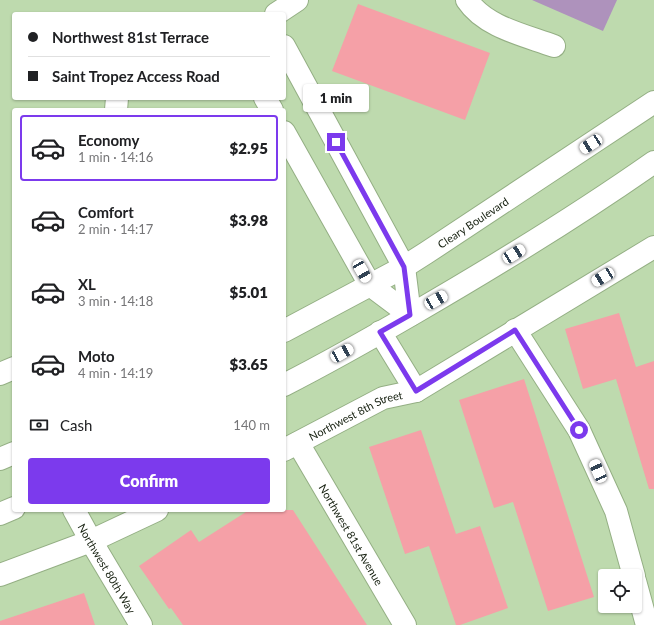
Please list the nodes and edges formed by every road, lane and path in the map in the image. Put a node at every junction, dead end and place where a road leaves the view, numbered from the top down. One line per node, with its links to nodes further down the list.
1 (297, 0): 3 (street)
2 (467, 0): 4 (street)
3 (279, 12)
4 (554, 46)
5 (286, 55): 6 (street)
6 (291, 76): 11 (street)
7 (654, 102): 11 (street, Cleary Boulevard)
8 (286, 136): 12 (street)
9 (654, 162): 13 (street)
10 (654, 247): 15 (street, Northwest 8th Street)
11 (404, 267): 12 (street, Cleary Boulevard); 13 (street)
12 (370, 285): 13 (street); 14 (street, Cleary Boulevard)
13 (410, 315): 16 (street)
14 (286, 330)
15 (515, 330): 20 (street, Northwest 8th Street); 29 (street)
16 (380, 332): 19 (street); 20 (street)
17 (12, 369): 18 (street)
18 (0, 374)
19 (286, 384)
20 (416, 391): 21 (street, Northwest 8th Street)
21 (291, 447): 33 (street, Northwest 81st Avenue)
22 (12, 454): 23 (street)
23 (0, 459)
24 (12, 509): 27 (street)
25 (75, 512): 28 (street, Northwest 80th Way)
26 (153, 512): 28 (street)
27 (0, 514)
28 (91, 541): 30 (street); 32 (street, Northwest 80th Way)
29 (632, 569)
30 (0, 575)
31 (642, 607): 34 (street)
32 (141, 625)
33 (405, 625)
34 (647, 625)

